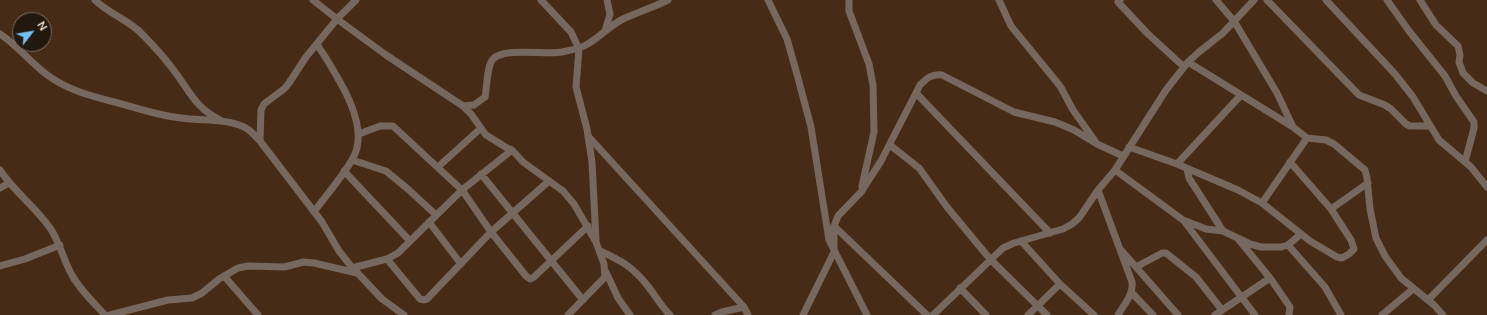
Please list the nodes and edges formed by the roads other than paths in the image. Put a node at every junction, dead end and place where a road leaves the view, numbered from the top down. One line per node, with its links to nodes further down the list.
1 (95, 0): 28 (street)
2 (313, 0): 17 (street)
3 (356, 0): 17 (street)
4 (540, 0): 22 (street)
5 (607, 0): 19 (street)
6 (668, 0): 19 (street)
7 (768, 0): 81 (street)
8 (849, 0): 58 (street)
9 (999, 0): 36 (street)
10 (1216, 0): 18 (street)
11 (1254, 0): 18 (street)
12 (1267, 0): 29 (street)
13 (1326, 0): 29 (street)
14 (1387, 0): 43 (street)
15 (1420, 0): 24 (street)
16 (1118, 1): 23 (street)
17 (337, 19): 21 (street); 27 (street)
18 (1234, 21): 23 (street); 30 (street)
19 (605, 31): 22 (street)
20 (0, 34): 28 (street)
21 (316, 44): 32 (street); 35 (street)
22 (579, 49): 27 (street); 33 (street)
23 (1186, 65): 26 (street); 38 (street)
24 (1487, 91)
25 (916, 93): 36 (street); 37 (street); 70 (street)
26 (1241, 95): 30 (street); 44 (street)
27 (463, 106): 31 (street)
28 (222, 122): 35 (street)
29 (1430, 126): 43 (street)
30 (1293, 127): 34 (street)
31 (481, 128): 39 (street); 45 (street)
32 (359, 134): 41 (street); 45 (street)
33 (588, 136): 76 (street); 100 (street)
34 (1307, 138): 42 (street); 53 (street)
35 (260, 141): 61 (street)
36 (1097, 144): 40 (street)
37 (890, 145): 58 (street); 83 (street)
38 (1129, 147): 40 (street); 44 (street)
39 (512, 150): 50 (street); 51 (street)
40 (1123, 156): 48 (street)
41 (352, 160): 49 (street); 63 (street)
42 (1290, 162): 59 (street); 60 (street)
43 (1465, 162): 54 (street)
44 (1177, 164): 46 (street)
45 (438, 167): 56 (street)
46 (1187, 169): 59 (street); 68 (street)
47 (0, 170): 52 (street)
48 (1115, 170): 57 (street); 64 (street)
49 (344, 171): 61 (street); 74 (street)
50 (481, 174): 56 (street); 62 (street)
51 (549, 181): 62 (street); 66 (street)
52 (9, 183): 55 (street); 77 (street)
53 (1368, 183): 60 (street); 94 (street)
54 (1487, 187)
55 (0, 188)
56 (462, 190): 63 (street); 69 (street)
57 (1098, 190): 70 (street); 79 (street)
58 (861, 192): 67 (street)
59 (1262, 203): 71 (street)
60 (1331, 209): 71 (street)
61 (314, 212): 88 (street)
62 (513, 213): 69 (street); 84 (street)
63 (436, 215): 65 (street)
64 (1183, 220): 68 (street); 96 (street)
65 (429, 222): 74 (street); 85 (street)
66 (588, 226): 76 (street); 84 (street)
67 (834, 226): 81 (street); 113 (street)
68 (1223, 231): 72 (street)
69 (491, 232): 84 (street); 85 (street)
70 (1050, 233): 75 (street)
71 (1301, 234): 78 (street)
72 (1238, 239): 78 (street); 91 (street)
73 (1487, 240): 98 (street)
74 (410, 241): 82 (street)
75 (1021, 241): 83 (street); 92 (street)
76 (596, 242): 80 (street)
77 (60, 245): 86 (street); 102 (street)
78 (1288, 245): 125 (street)
79 (1119, 248): 87 (street); 95 (street)
80 (600, 251): 89 (street); 108 (street)
81 (834, 252): 111 (street); 112 (street)
82 (387, 259): 85 (street); 88 (street)
83 (990, 259): 93 (street); 99 (street)
84 (552, 260): 97 (street)
85 (461, 264)
86 (0, 266)
87 (1136, 267): 101 (street); 121 (street)
88 (354, 270): 90 (street); 105 (street)
89 (606, 271): 97 (street); 107 (street)
90 (224, 276): 103 (street); 104 (street)
91 (1270, 278): 96 (street); 124 (street)
92 (1060, 284): 99 (street); 118 (street)
93 (960, 288): 114 (street); 115 (street)
94 (1413, 289): 98 (street); 126 (street)
95 (1131, 292): 119 (street); 120 (street)
96 (1242, 297): 101 (street); 123 (street)
97 (583, 300): 106 (street)
98 (1428, 300): 127 (street)
99 (1038, 306): 116 (street); 117 (street)
100 (744, 307): 109 (street); 110 (street)
101 (1222, 310): 122 (street)
102 (105, 315)
103 (110, 315)
104 (258, 315)
105 (404, 315)
106 (568, 315)
107 (630, 315)
108 (670, 315)
109 (715, 315)
110 (748, 315)
111 (803, 315)
112 (867, 315)
113 (927, 315)
114 (933, 315)
115 (986, 315)
116 (1028, 315)
117 (1047, 315)
118 (1094, 315)
119 (1118, 315)
120 (1153, 315)
121 (1178, 315)
122 (1215, 315)
123 (1255, 315)
124 (1289, 315)
125 (1341, 315)
126 (1382, 315)
127 (1443, 315)

